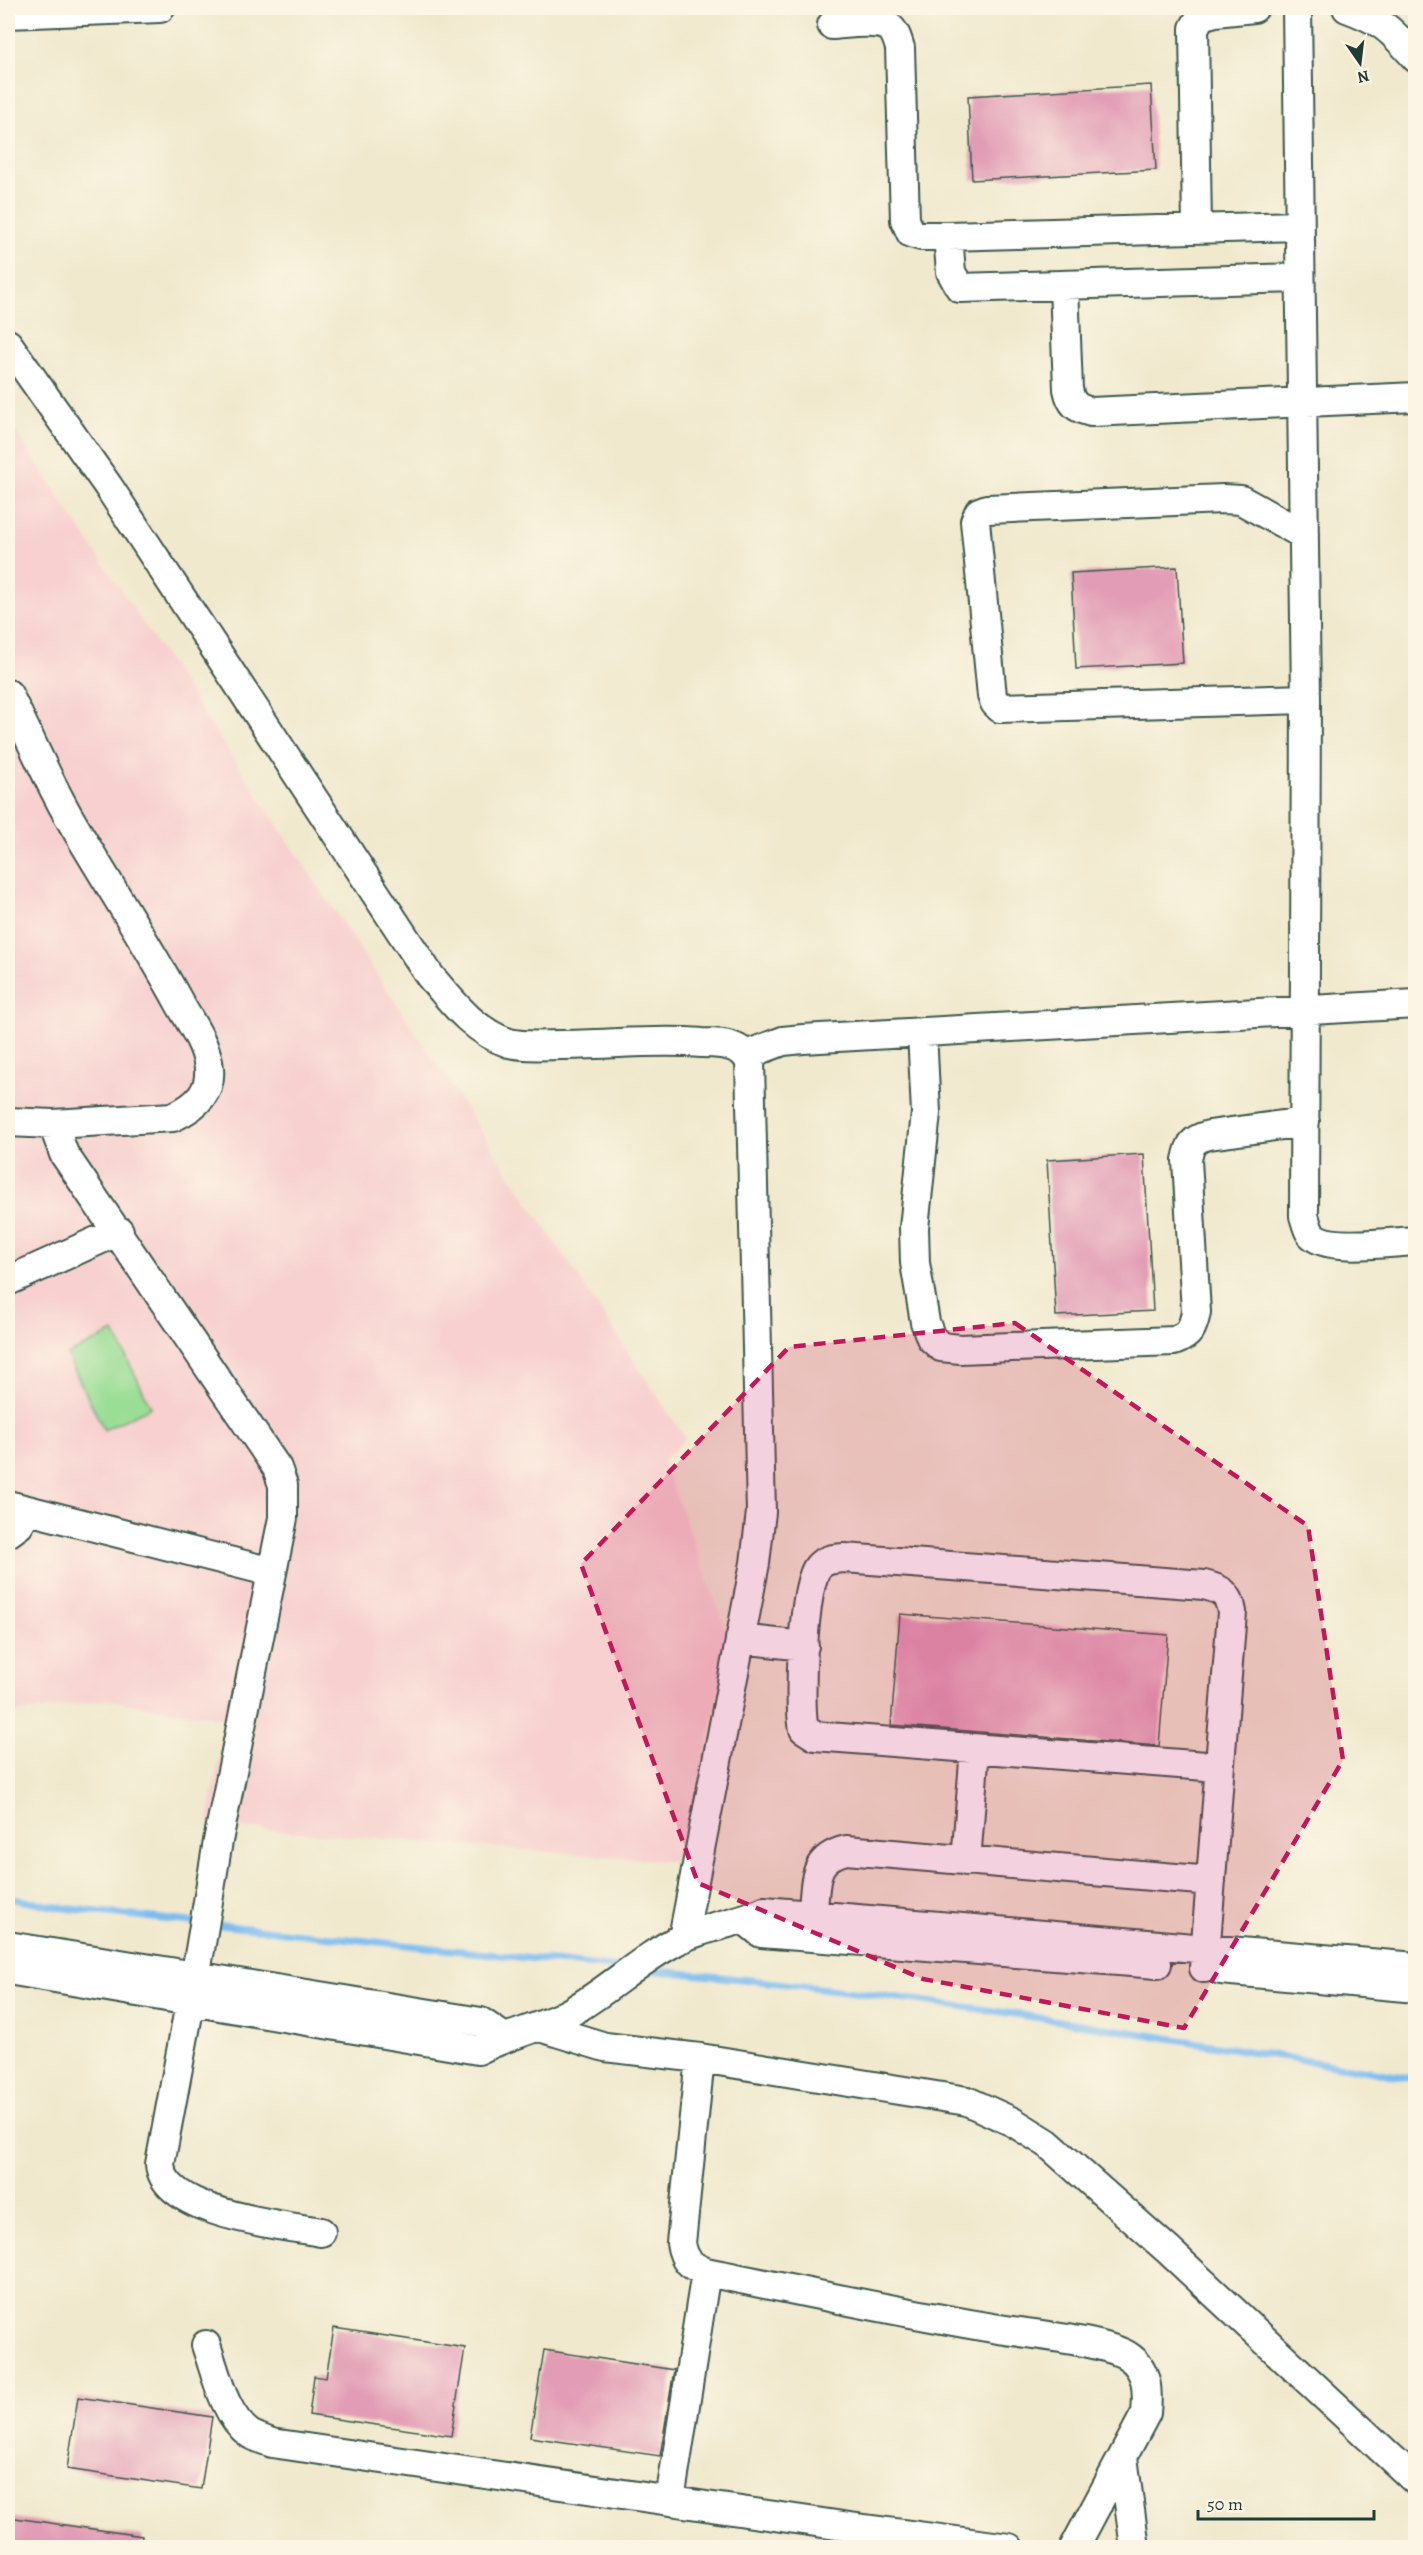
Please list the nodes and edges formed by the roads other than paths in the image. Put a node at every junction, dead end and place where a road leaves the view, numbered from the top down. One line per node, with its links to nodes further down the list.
1 (160, 8): 5 (street)
2 (1254, 8): 9 (street)
3 (1297, 8): 8 (street)
4 (1347, 8): 7 (street)
5 (8, 14)
6 (832, 25): 10 (street)
7 (1416, 58)
8 (1300, 226): 9 (street); 11 (street)
9 (1197, 229): 10 (street)
10 (948, 236): 12 (street)
11 (1300, 278): 12 (street); 15 (street)
12 (1064, 286): 15 (street)
13 (8, 344): 22 (street)
14 (1416, 397): 15 (street)
15 (1302, 400): 16 (street)
16 (1304, 535): 18 (street); 18 (street)
17 (8, 694): 25 (street)
18 (1306, 699): 20 (street)
19 (1416, 1004): 20 (street)
20 (1305, 1010): 21 (street); 24 (street)
21 (922, 1032): 22 (street); 24 (street)
22 (746, 1055): 32 (street)
23 (8, 1122): 25 (street)
24 (1305, 1122): 27 (street)
25 (53, 1124): 26 (street)
26 (119, 1231): 28 (street); 31 (street)
27 (1416, 1241)
28 (8, 1281)
29 (17, 1508): 30 (street); 31 (street)
30 (8, 1533)
31 (272, 1572): 45 (street)
32 (740, 1639): 33 (street); 40 (street)
33 (804, 1646): 34 (street); 35 (street)
34 (975, 1749): 35 (street); 36 (street)
35 (1220, 1767): 37 (street)
36 (966, 1861): 37 (street); 38 (street)
37 (1210, 1881): 42 (street)
38 (812, 1916): 39 (street); 42 (street)
39 (745, 1920): 40 (street); 42 (street)
40 (673, 1943): 47 (street)
41 (8, 1946): 45 (street)
42 (1205, 1958): 43 (street); 46 (street)
43 (1416, 1966)
44 (8, 1970): 45 (street)
45 (195, 1976): 47 (street); 49 (street)
46 (1416, 1988)
47 (540, 2027): 48 (street)
48 (700, 2058): 50 (street); 53 (street)
49 (321, 2232)
50 (706, 2272): 52 (street); 54 (street)
51 (206, 2345): 54 (street)
52 (1122, 2457): 57 (street); 58 (street)
53 (1416, 2481)
54 (670, 2500): 55 (street)
55 (883, 2539): 56 (street)
56 (1009, 2547)
57 (1074, 2547)
58 (1136, 2547)

